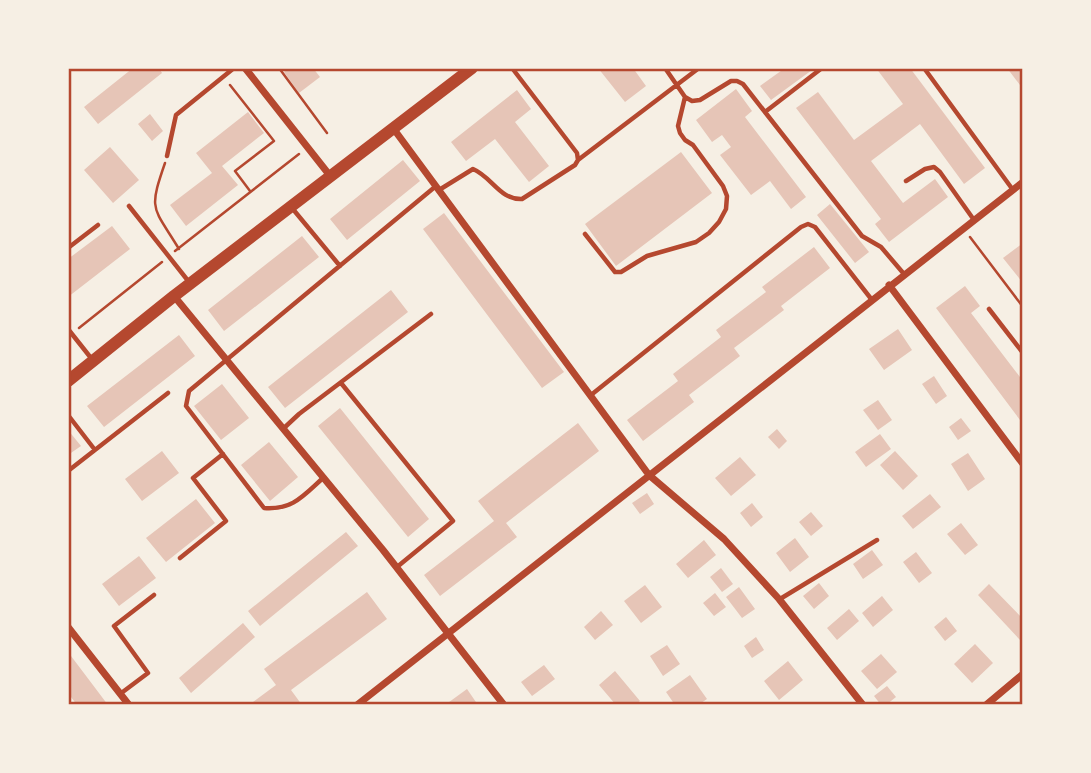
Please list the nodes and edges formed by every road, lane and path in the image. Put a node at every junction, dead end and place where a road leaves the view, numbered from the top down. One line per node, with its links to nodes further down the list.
1 (234, 68): 10 (lane)
2 (246, 68): 19 (street)
3 (279, 68): 15 (path)
4 (472, 68): 14 (main road)
5 (512, 68): 18 (lane)
6 (665, 68): 11 (lane)
7 (699, 68): 11 (lane)
8 (822, 68): 13 (lane)
9 (924, 68): 23 (lane)
10 (223, 77): 17 (lane); 24 (path)
11 (677, 85): 12 (lane); 18 (lane)
12 (685, 97): 13 (lane); 30 (lane)
13 (765, 112): 35 (lane)
14 (393, 128): 19 (main road); 22 (street)
15 (327, 133)
16 (302, 152): 24 (path)
17 (167, 156): 32 (path)
18 (579, 160): 22 (lane)
19 (331, 177): 26 (main road)
20 (905, 181): 27 (lane)
21 (1023, 182): 23 (street)
22 (438, 188): 34 (lane); 50 (street)
23 (1013, 190): 27 (street)
24 (250, 191): 32 (path)
25 (130, 206): 33 (lane)
26 (291, 208): 34 (lane); 36 (main road)
27 (975, 220): 29 (street)
28 (98, 225): 31 (lane)
29 (964, 229): 35 (street); 40 (path)
30 (586, 234)
31 (68, 248)
32 (178, 249): 33 (path)
33 (169, 256): 36 (lane); 43 (path)
34 (340, 266): 45 (lane)
35 (904, 274): 37 (street)
36 (190, 284): 38 (main road)
37 (889, 285): 39 (street); 55 (street)
38 (174, 296): 45 (street); 46 (main road)
39 (872, 300): 50 (lane); 57 (street)
40 (1023, 307)
41 (989, 309): 44 (lane)
42 (431, 314): 48 (lane)
43 (70, 331): 46 (lane)
44 (1023, 354)
45 (226, 359): 52 (street); 54 (lane)
46 (93, 361): 47 (main road)
47 (68, 381)
48 (341, 383): 52 (lane); 61 (lane)
49 (168, 393): 53 (lane)
50 (590, 395): 57 (street)
51 (68, 415): 53 (lane)
52 (284, 428): 58 (street)
53 (96, 450): 56 (lane)
54 (223, 454): 58 (lane); 60 (lane)
55 (1023, 464)
56 (68, 471)
57 (649, 475): 63 (street); 65 (street)
58 (324, 477): 61 (street)
59 (877, 540): 63 (lane)
60 (180, 558)
61 (397, 567): 65 (street)
62 (154, 595): 67 (lane)
63 (779, 600): 71 (street)
64 (68, 627): 67 (street)
65 (447, 634): 68 (street); 70 (street)
66 (1023, 674): 72 (street)
67 (120, 694): 69 (street)
68 (502, 704)
69 (129, 705)
70 (357, 705)
71 (863, 705)
72 (986, 705)

